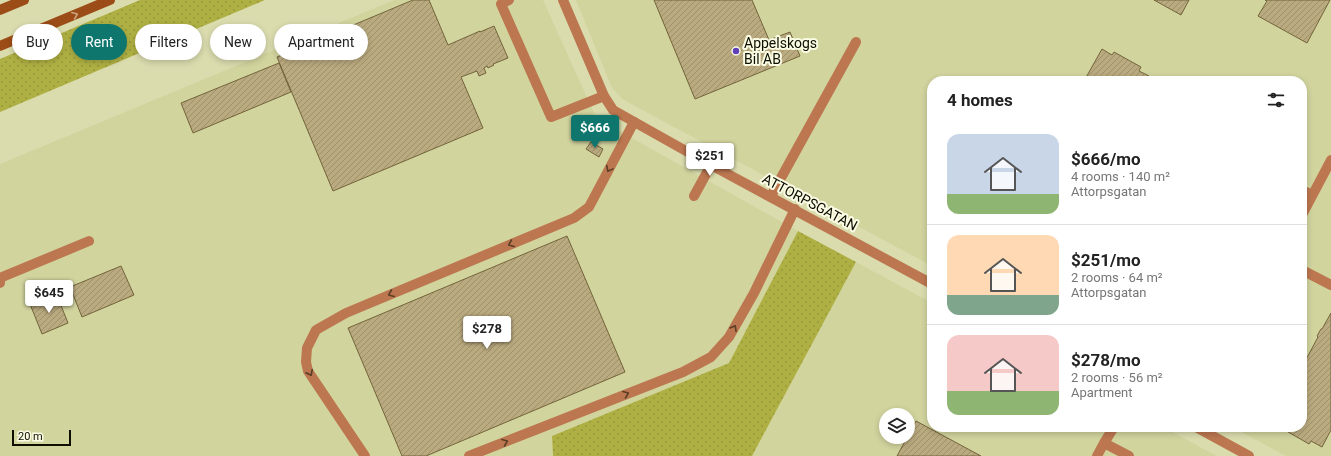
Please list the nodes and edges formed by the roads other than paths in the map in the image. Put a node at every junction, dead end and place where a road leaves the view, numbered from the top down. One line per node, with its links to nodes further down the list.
1 (24, 0): 5 (main road)
2 (110, 0): 7 (main road, one-way to 2)
3 (510, 0): 8 (street)
4 (563, 0): 8 (street, ATTORPSGATAN)
5 (0, 10)
6 (856, 42): 15 (street)
7 (0, 46)
8 (604, 96): 9 (street, ATTORPSGATAN)
9 (634, 122): 11 (street, ATTORPSGATAN); 26 (street, one-way to 26)
10 (1331, 160): 13 (street)
11 (711, 165): 14 (street); 15 (street, ATTORPSGATAN)
12 (1307, 192): 13 (street)
13 (1312, 195): 16 (street)
14 (694, 196)
15 (771, 196): 17 (street, ATTORPSGATAN)
16 (1307, 205)
17 (795, 209): 20 (street, ATTORPSGATAN); 27 (street, one-way to 17)
18 (89, 241): 21 (street)
19 (1307, 273): 22 (street)
20 (927, 281)
21 (0, 283)
22 (1331, 285)
23 (1111, 432): 25 (street)
24 (1205, 432): 30 (street)
25 (1104, 443): 28 (street); 29 (street)
26 (365, 456)
27 (469, 456)
28 (1097, 456)
29 (1129, 456)
30 (1249, 456)

